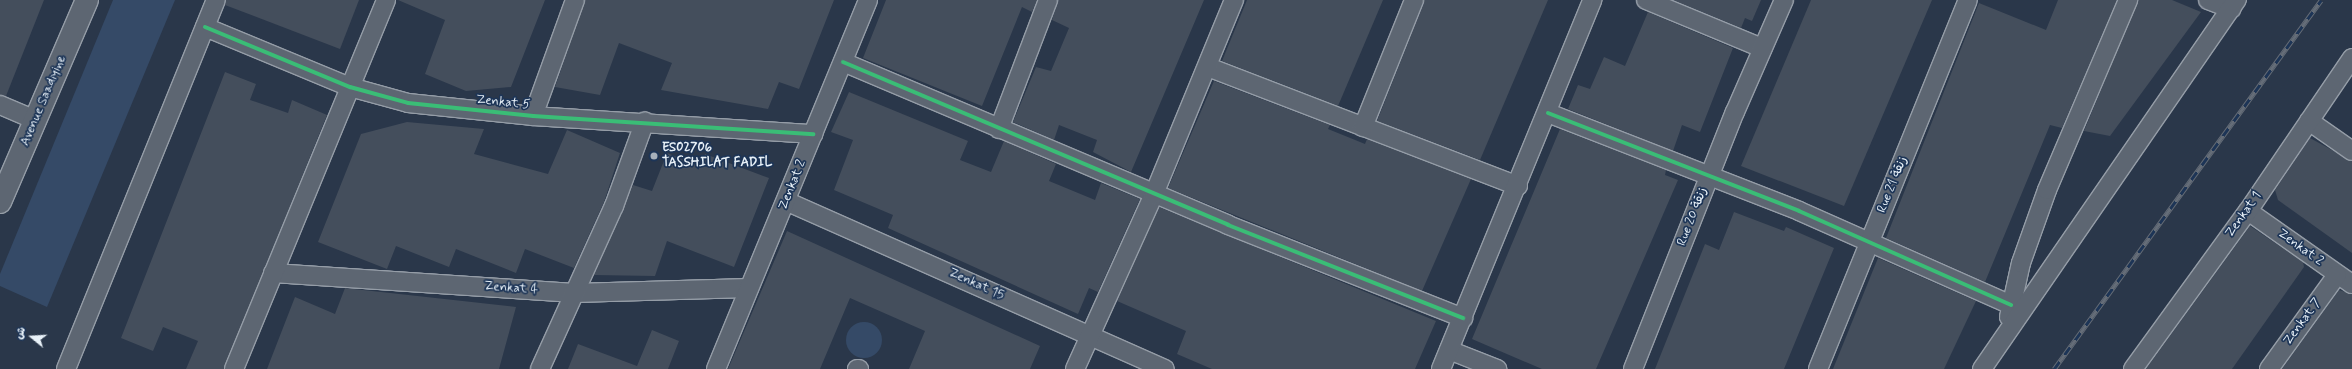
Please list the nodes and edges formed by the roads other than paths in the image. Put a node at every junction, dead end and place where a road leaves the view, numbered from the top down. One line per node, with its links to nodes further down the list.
1 (87, 0): 25 (main road, Avenue Saadiyine)
2 (216, 0): 16 (street)
3 (386, 0): 21 (street)
4 (575, 0): 24 (street)
5 (868, 0): 19 (street, Zenkat 2)
6 (1048, 0): 29 (street)
7 (1234, 0): 20 (street)
8 (1414, 0): 28 (street)
9 (1592, 0): 23 (street)
10 (1646, 0): 17 (street)
11 (1784, 0): 17 (street, Rue 20 زنقة)
12 (1968, 0): 38 (street, Rue 21 زنقة)
13 (2128, 0): 44 (street)
14 (2208, 0): 15 (street)
15 (2234, 5): 47 (street)
16 (205, 27): 21 (street, Zenkat 5); 49 (street)
17 (1762, 48): 32 (street, Rue 20 زنقة)
18 (2352, 58): 27 (street, Zenkat 1)
19 (843, 62): 29 (street); 30 (street, Zenkat 2)
20 (1208, 67): 28 (street); 34 (street)
21 (350, 87): 24 (street, Zenkat 5); 39 (street)
22 (0, 105): 25 (street)
23 (1548, 113): 32 (street); 33 (street)
24 (533, 116): 26 (street, Zenkat 5)
25 (35, 120): 35 (main road, Avenue Saadiyine)
26 (645, 121): 30 (street, Zenkat 5); 43 (street)
27 (2308, 121): 31 (street); 37 (street, Zenkat 1)
28 (1363, 127): 33 (street)
29 (999, 128): 34 (street)
30 (813, 134): 36 (street, Zenkat 2)
31 (2352, 151)
32 (1709, 176): 38 (street); 57 (street, Rue 20 زنقة)
33 (1518, 186): 45 (street)
34 (1154, 194): 45 (street); 46 (street)
35 (0, 202)
36 (788, 202): 42 (street, Zenkat 2); 46 (street, Zenkat 15)
37 (2248, 211): 40 (street, Zenkat 2); 60 (street, Zenkat 1)
38 (1870, 243): 44 (street); 58 (street, Rue 21 زنقة)
39 (273, 273): 43 (street, Zenkat 4); 50 (street)
40 (2337, 275): 41 (street, Zenkat 2); 61 (street, Zenkat 7)
41 (2352, 284)
42 (749, 288): 43 (street, Zenkat 4); 52 (street, Zenkat 2)
43 (574, 294): 51 (street)
44 (2011, 305): 47 (street)
45 (1463, 318): 48 (street)
46 (1091, 334): 53 (street); 54 (street, Zenkat 15)
47 (2006, 336): 59 (street)
48 (1449, 350): 55 (street); 56 (street)
49 (66, 369)
50 (234, 369)
51 (540, 369)
52 (716, 369)
53 (1075, 369)
54 (1165, 369)
55 (1441, 369)
56 (1497, 369)
57 (1633, 369)
58 (1818, 369)
59 (1982, 369)
60 (2133, 369)
61 (2269, 369)

